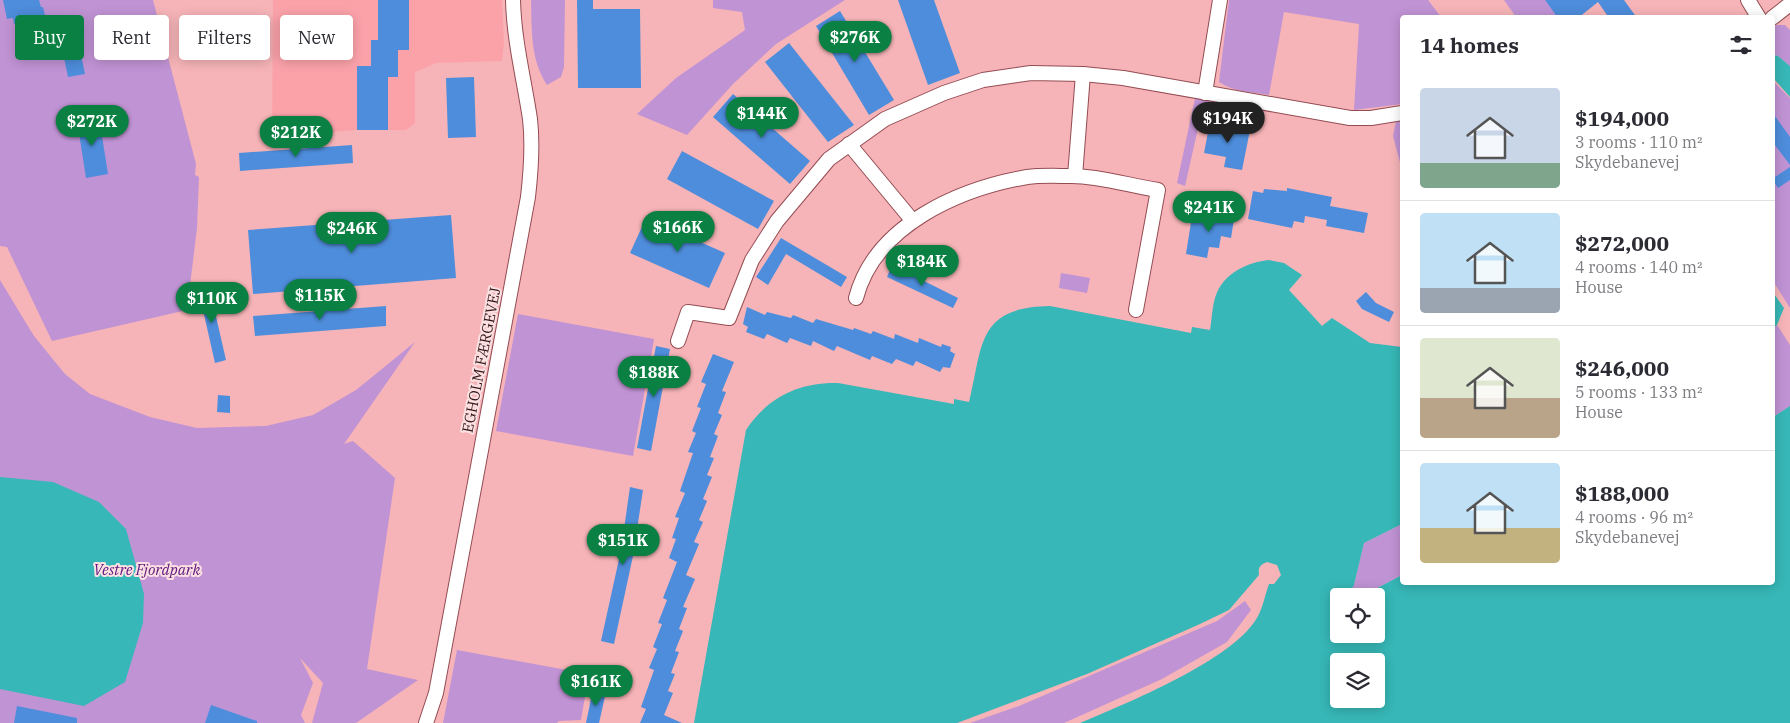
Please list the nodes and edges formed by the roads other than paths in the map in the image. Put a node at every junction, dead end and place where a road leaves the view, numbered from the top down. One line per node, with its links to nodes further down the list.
1 (513, 0): 16 (street, EGHOLM FÆRGEVEJ)
2 (1220, 0): 8 (street)
3 (1748, 0): 5 (street)
4 (1790, 4): 6 (street)
5 (1757, 15)
6 (1775, 16)
7 (1083, 74): 8 (street); 10 (street); 11 (street)
8 (1205, 93): 9 (street)
9 (1400, 113)
10 (849, 144): 12 (street); 15 (street)
11 (1075, 176): 12 (street); 14 (street)
12 (912, 220): 13 (street)
13 (856, 298)
14 (1136, 310)
15 (678, 341)
16 (426, 723)

